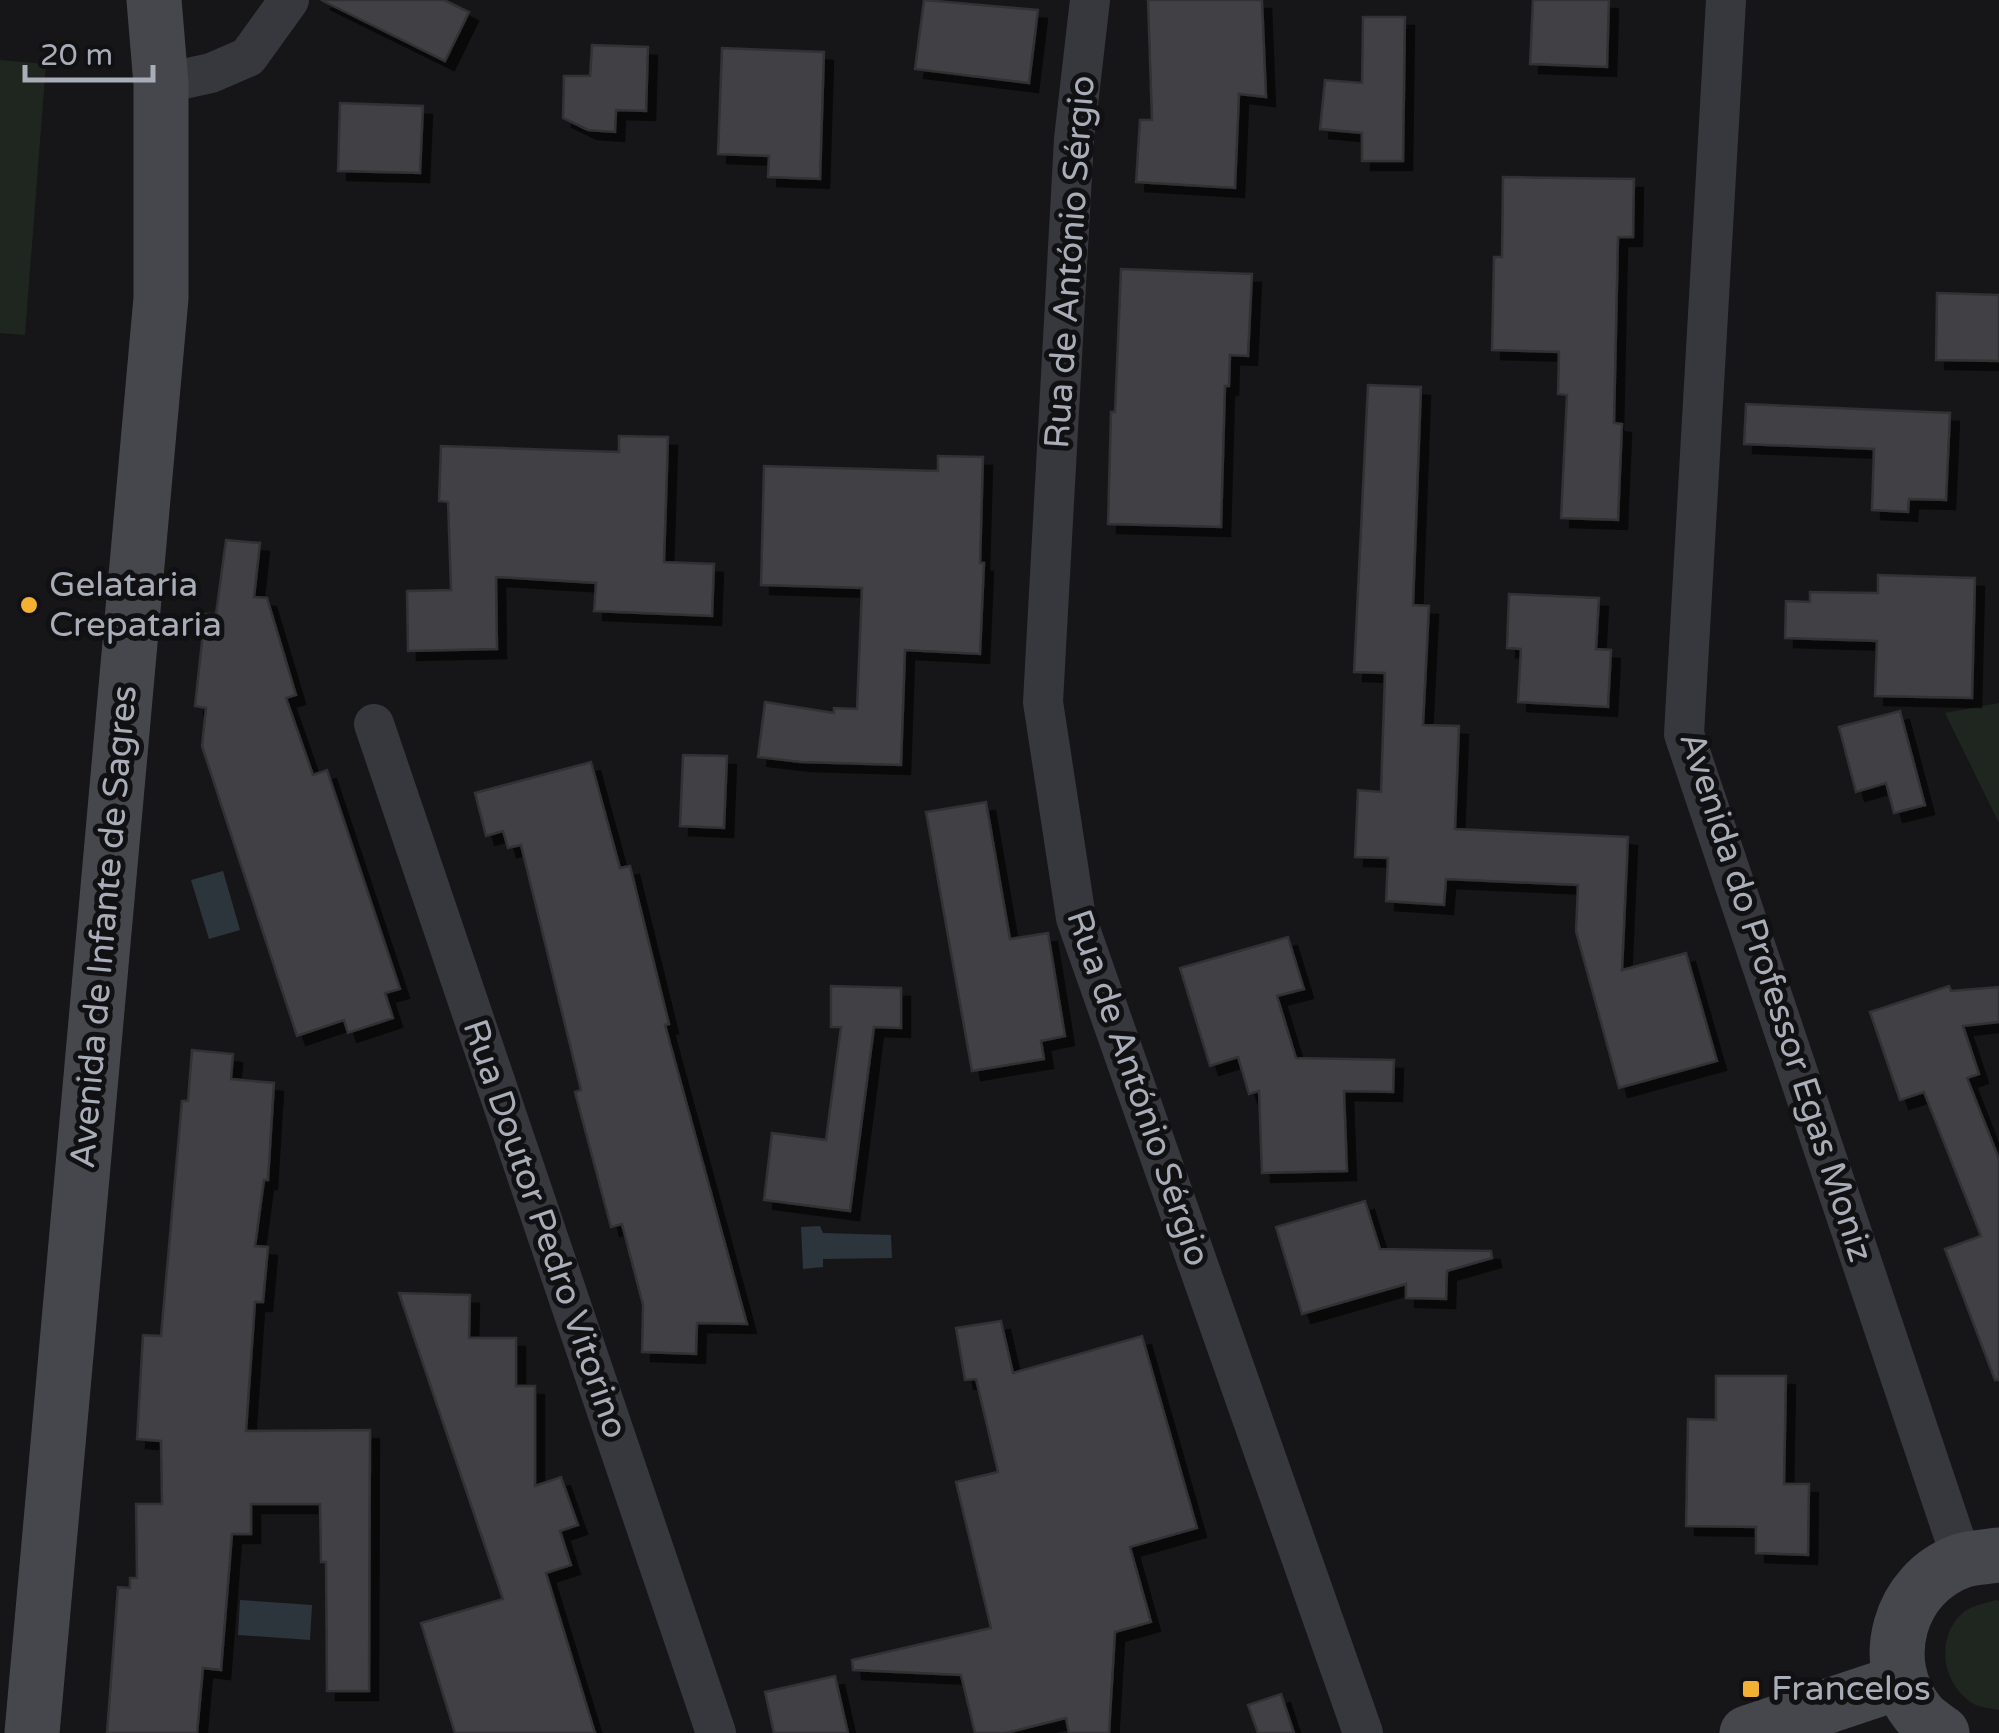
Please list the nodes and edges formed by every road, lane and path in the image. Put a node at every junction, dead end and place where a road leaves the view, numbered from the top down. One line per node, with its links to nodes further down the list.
1 (154, 0): 5 (main road, Avenida de Infante de Sagres)
2 (289, 0): 5 (street)
3 (1090, 0): 11 (street, Rua de António Sérgio)
4 (1726, 0): 7 (street, Avenida do Professor Egas Moniz)
5 (161, 84): 9 (main road, Avenida de Infante de Sagres)
6 (374, 724): 10 (street, Rua Doutor Pedro Vitorino)
7 (1980, 1558): 8 (main road)
8 (1900, 1682): 12 (main road); 13 (main road)
9 (32, 1733)
10 (716, 1733)
11 (1363, 1733)
12 (1747, 1733)
13 (1942, 1733)

